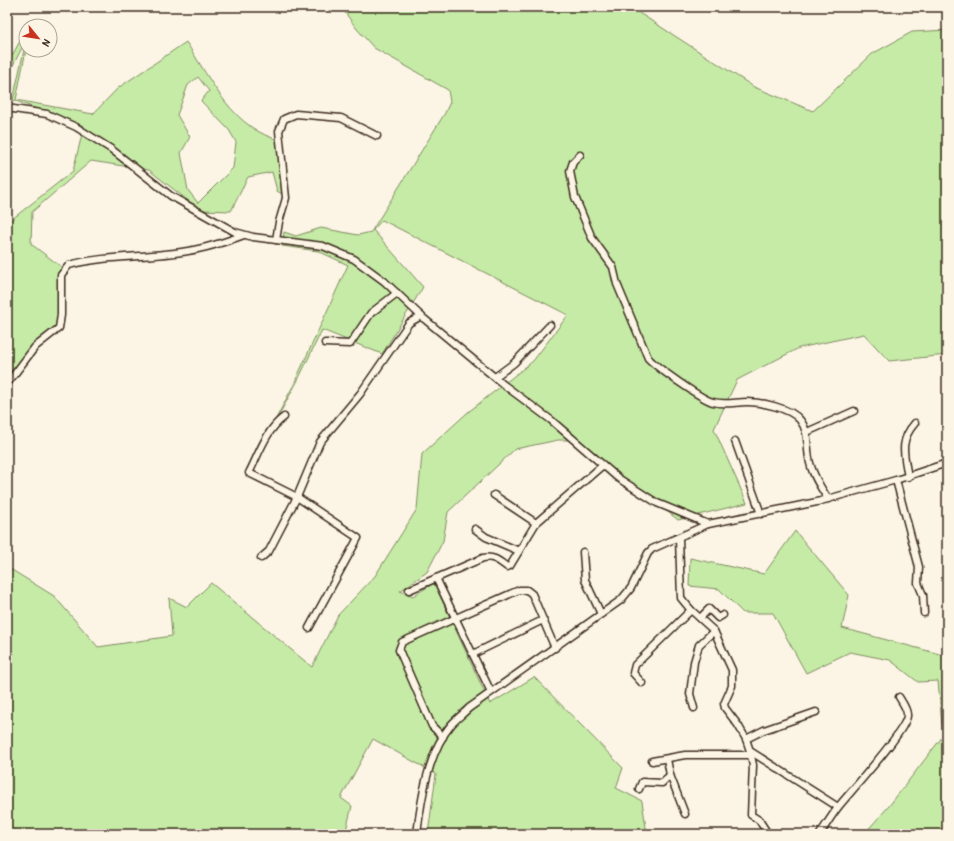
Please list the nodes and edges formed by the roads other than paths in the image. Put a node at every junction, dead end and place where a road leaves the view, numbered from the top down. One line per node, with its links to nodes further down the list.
1 (7, 108): 4 (street)
2 (377, 136): 5 (street)
3 (580, 155): 15 (street)
4 (244, 235): 5 (street); 11 (street)
5 (276, 240): 6 (street)
6 (397, 293): 7 (street); 9 (street)
7 (421, 316): 10 (street); 22 (street)
8 (550, 325): 10 (street)
9 (325, 343)
10 (495, 377): 18 (street)
11 (7, 384)
12 (854, 411): 15 (street)
13 (284, 417): 22 (street)
14 (916, 422): 19 (street)
15 (807, 432): 23 (street)
16 (735, 441): 24 (street)
17 (947, 463): 19 (street)
18 (604, 465): 25 (street); 26 (street)
19 (908, 477): 20 (street)
20 (896, 480): 23 (street); 35 (street)
21 (494, 495): 25 (street)
22 (297, 497): 31 (street); 41 (street)
23 (828, 499): 24 (street)
24 (761, 514): 26 (street)
25 (536, 523): 29 (street)
26 (708, 524): 28 (street)
27 (475, 529): 29 (street)
28 (679, 538): 34 (street); 36 (street)
29 (519, 551): 32 (street)
30 (583, 552): 36 (street)
31 (261, 558)
32 (436, 578): 33 (street); 39 (street)
33 (409, 590)
34 (690, 610): 38 (street); 45 (street)
35 (924, 613)
36 (601, 614): 43 (street)
37 (723, 615): 38 (street)
38 (700, 618): 42 (street)
39 (455, 620): 40 (street); 44 (street); 50 (street)
40 (543, 620): 43 (street); 44 (street)
41 (309, 628)
42 (714, 631): 48 (street); 51 (street)
43 (555, 648): 46 (street)
44 (473, 654): 46 (street)
45 (642, 683)
46 (491, 692): 50 (street)
47 (899, 697): 57 (street)
48 (694, 708)
49 (816, 712): 51 (street)
50 (443, 737): 59 (street)
51 (746, 739): 52 (street)
52 (750, 753): 53 (street); 57 (street); 60 (street)
53 (667, 759): 54 (street); 55 (street)
54 (652, 761)
55 (670, 775): 56 (street); 58 (street)
56 (639, 789)
57 (838, 807): 61 (street)
58 (685, 814)
59 (417, 834)
60 (768, 834)
61 (820, 834)

